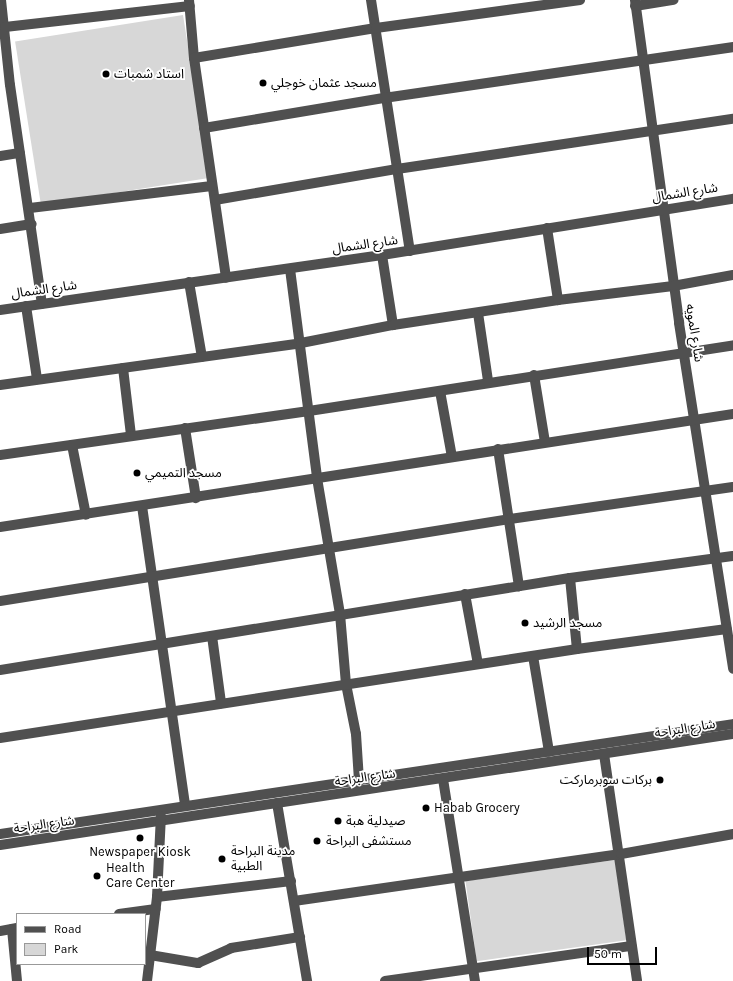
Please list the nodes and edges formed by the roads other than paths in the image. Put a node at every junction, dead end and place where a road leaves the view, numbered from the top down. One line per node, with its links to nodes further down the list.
1 (1, 0): 7 (street)
2 (371, 0): 8 (street)
3 (580, 0): 8 (street)
4 (674, 0): 6 (street)
5 (189, 3): 7 (street); 10 (street)
6 (635, 3): 11 (street, شارع المويه)
7 (3, 22): 12 (street)
8 (376, 28): 10 (street); 13 (street)
9 (733, 47): 11 (street)
10 (194, 58): 15 (street)
11 (643, 62): 13 (street); 16 (street, شارع المويه)
12 (5, 86): 17 (street)
13 (384, 98): 15 (street); 19 (street)
14 (733, 118): 16 (street)
15 (204, 128): 20 (street)
16 (654, 130): 19 (street); 24 (street, شارع المويه)
17 (20, 153): 18 (street); 23 (street)
18 (0, 156)
19 (397, 169): 22 (street); 28 (street)
20 (212, 186): 22 (street); 23 (street)
21 (733, 199): 24 (street, شارع الشمال)
22 (215, 200): 32 (street)
23 (30, 208): 25 (street)
24 (664, 210): 26 (street, شارع الشمال); 34 (street, شارع المويه)
25 (32, 224): 27 (street); 36 (street)
26 (547, 228): 28 (street, شارع الشمال); 35 (street)
27 (0, 229)
28 (410, 251): 29 (street, شارع الشمال)
29 (382, 255): 30 (street, شارع الشمال); 40 (street)
30 (290, 269): 32 (street, شارع الشمال); 41 (street)
31 (733, 275): 34 (street)
32 (226, 278): 33 (street, شارع الشمال)
33 (189, 282): 36 (street, شارع الشمال); 44 (street)
34 (673, 286): 35 (street); 43 (street, شارع المويه)
35 (558, 300): 39 (street)
36 (42, 304): 37 (street, شارع الشمال)
37 (26, 306): 38 (street, شارع الشمال); 47 (street)
38 (0, 310)
39 (478, 313): 40 (street); 48 (street)
40 (393, 325): 41 (street)
41 (301, 343): 44 (street); 51 (street)
42 (733, 345): 43 (street)
43 (683, 352): 46 (street); 53 (street, شارع المويه)
44 (202, 357): 45 (street)
45 (123, 368): 47 (street); 55 (street)
46 (534, 375): 48 (street); 56 (street)
47 (37, 379): 49 (street)
48 (488, 381): 50 (street)
49 (0, 385)
50 (440, 391): 51 (street); 60 (street)
51 (309, 411): 54 (street); 61 (street)
52 (733, 414): 53 (street)
53 (695, 420): 56 (street); 63 (street, شارع المويه)
54 (185, 428): 55 (street); 64 (street)
55 (131, 435): 57 (street)
56 (546, 442): 58 (street)
57 (72, 445): 59 (street); 66 (street)
58 (498, 449): 60 (street); 67 (street)
59 (0, 455)
60 (452, 457): 61 (street)
61 (317, 478): 64 (street); 69 (street)
62 (733, 487): 63 (street)
63 (706, 492): 67 (street); 71 (street, شارع المويه)
64 (196, 498): 65 (street)
65 (142, 506): 66 (street); 72 (street)
66 (86, 515): 68 (street)
67 (510, 519): 69 (street); 74 (street)
68 (0, 527)
69 (328, 548): 72 (street); 77 (street)
70 (733, 556): 71 (street)
71 (716, 559): 73 (street); 78 (street, شارع المويه)
72 (152, 577): 76 (street); 80 (street)
73 (570, 578): 74 (street); 81 (street)
74 (519, 586): 75 (street)
75 (465, 594): 77 (street); 83 (street)
76 (0, 601)
77 (340, 614): 79 (street); 86 (street)
78 (727, 629): 81 (street); 84 (street, شارع المويه)
79 (212, 636): 80 (street); 87 (street)
80 (163, 644): 85 (street); 88 (street)
81 (577, 648): 82 (street)
82 (533, 656): 83 (street); 92 (street)
83 (478, 664): 86 (street)
84 (733, 669)
85 (0, 670)
86 (346, 684): 87 (street); 95 (street)
87 (221, 703): 88 (street)
88 (170, 711): 91 (street); 97 (street)
89 (733, 724): 92 (street, شارع البراحة)
90 (733, 734): 93 (street, شارع البراحة)
91 (0, 738)
92 (549, 752): 95 (street, شارع البراحة)
93 (604, 754): 94 (street, شارع البراحة); 103 (street)
94 (443, 779): 96 (street, شارع البراحة); 104 (street)
95 (359, 781): 97 (street, شارع البراحة)
96 (277, 802): 99 (street, شارع البراحة); 105 (street)
97 (185, 806): 98 (street, شارع البراحة)
98 (161, 810): 99 (street); 100 (street, شارع البراحة)
99 (160, 821): 102 (street, شارع البراحة); 106 (street)
100 (0, 834)
101 (733, 834): 103 (street)
102 (0, 845)
103 (621, 854): 104 (street); 113 (street)
104 (460, 878): 107 (street); 117 (street)
105 (291, 882): 106 (street); 107 (street)
106 (157, 897): 108 (street)
107 (294, 901): 112 (street)
108 (156, 909): 109 (street); 114 (street)
109 (126, 913)
110 (14, 929): 111 (street); 115 (street)
111 (0, 931)
112 (300, 937): 114 (street); 120 (street)
113 (632, 946): 117 (street); 123 (street)
114 (150, 955): 119 (street)
115 (16, 964)
116 (16, 965): 118 (street)
117 (473, 968): 121 (street); 122 (street)
118 (17, 981)
119 (148, 981)
120 (307, 981)
121 (385, 981)
122 (475, 981)
123 (637, 981)

